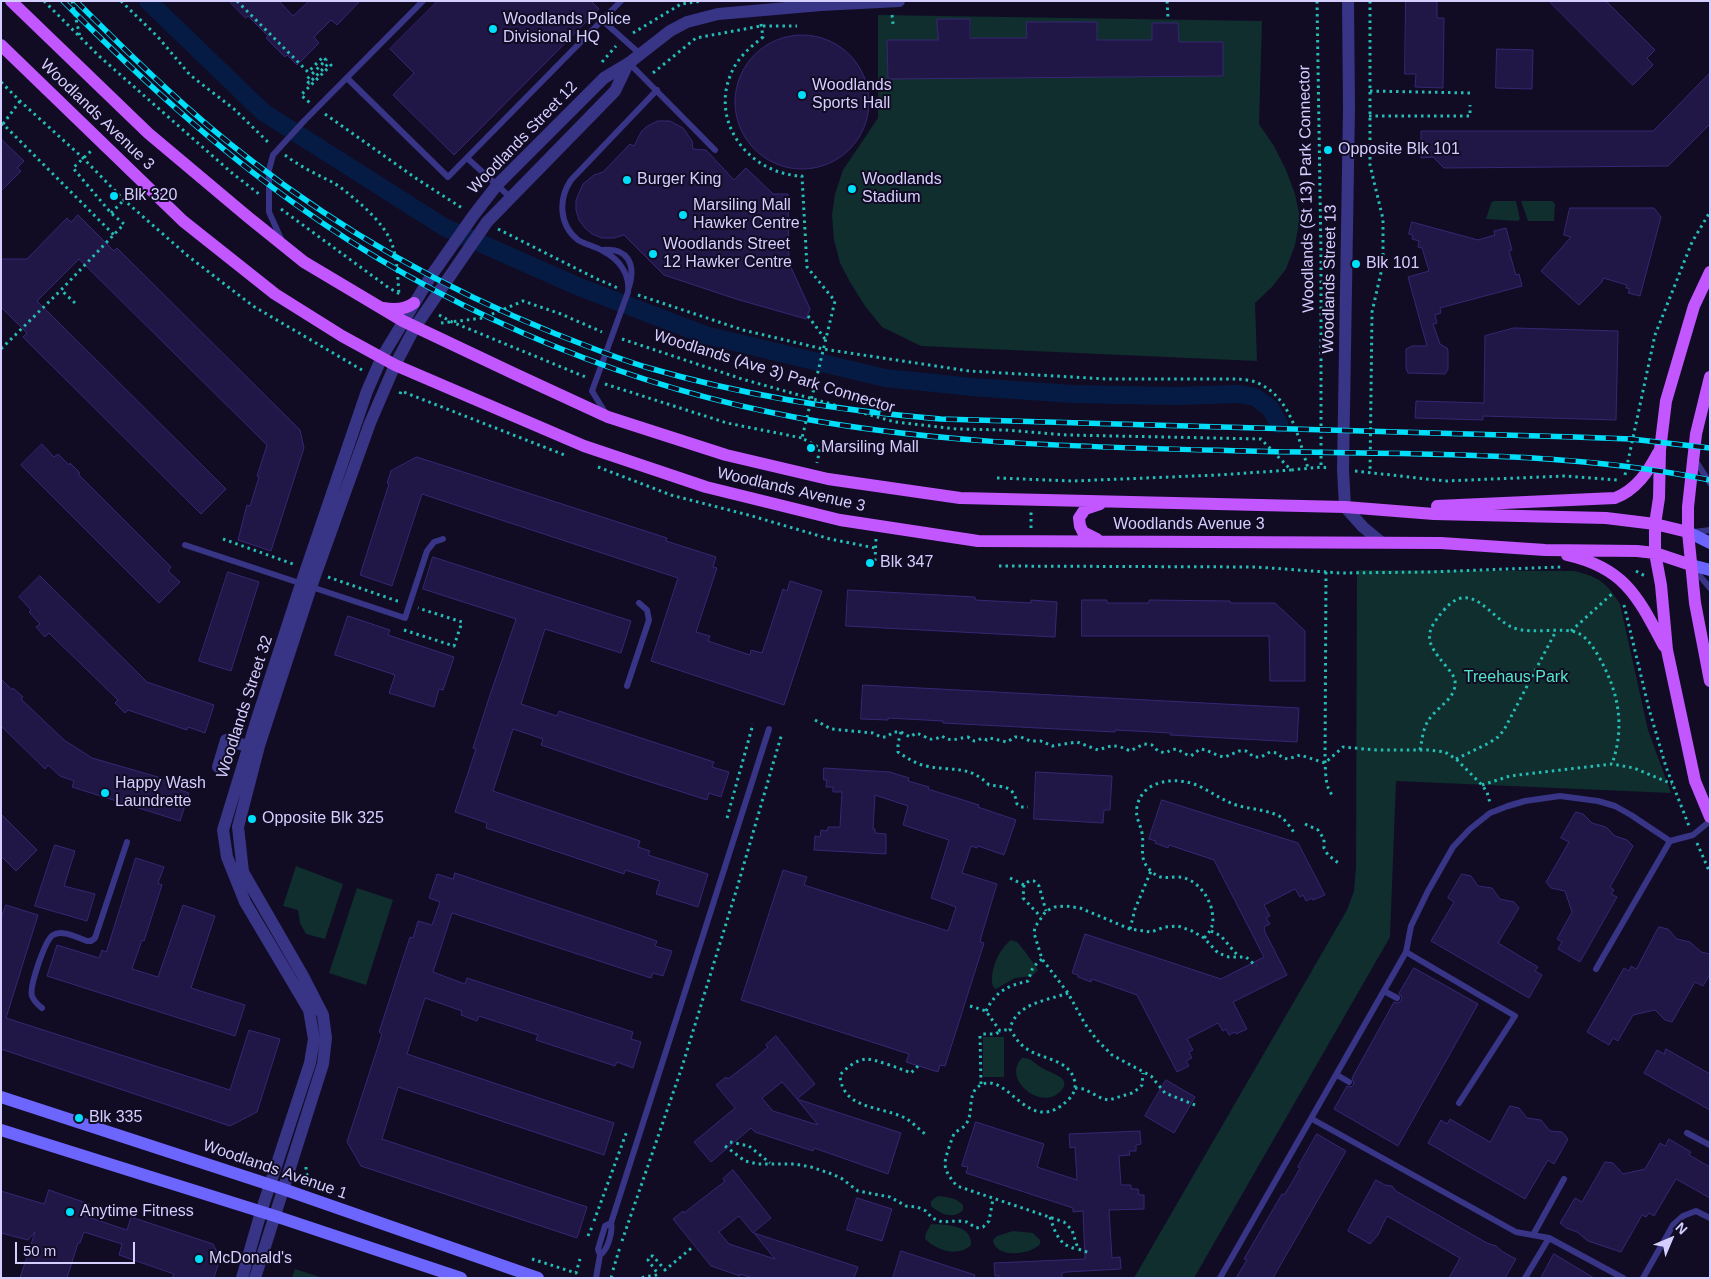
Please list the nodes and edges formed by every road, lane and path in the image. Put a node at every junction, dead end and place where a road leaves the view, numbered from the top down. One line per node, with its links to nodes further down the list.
1 (11, 1): 44 (main road, Woodlands Avenue 3)
2 (44, 1): 17 (path)
3 (72, 1): 17 (path)
4 (237, 1): 28 (path)
5 (423, 1): 21 (lane)
6 (620, 1): 14 (lane)
7 (899, 1): 12 (street, Woodlands Street 12)
8 (1167, 1): 13 (path)
9 (1317, 1): 72 (path, Woodlands (St 13) Park Connector)
10 (1348, 1): 77 (street, Woodlands Street 13)
11 (1370, 1): 24 (path)
12 (759, 10): 15 (path); 19 (street, Woodlands Street 12)
13 (1168, 18)
14 (602, 20): 19 (lane); 34 (lane)
15 (761, 26): 16 (path); 58 (path)
16 (797, 26)
17 (80, 37): 38 (path)
18 (1, 45): 31 (main road, Woodlands Avenue 3)
19 (639, 53): 20 (street, Woodlands Street 12)
20 (629, 63): 23 (lane); 35 (street, Woodlands Street 12); 36 (street, Woodlands Street 12)
21 (347, 78): 28 (lane); 34 (lane)
22 (1, 82): 26 (path)
23 (657, 90): 32 (lane); 47 (lane)
24 (1370, 91): 25 (path); 29 (path)
25 (1470, 93)
26 (20, 101): 30 (path); 33 (path)
27 (1470, 105): 29 (path)
28 (317, 108): 38 (lane); 41 (path)
29 (1369, 116): 39 (path)
30 (2, 124): 43 (path)
31 (102, 141): 33 (path); 61 (main road, Woodlands Avenue 3)
32 (715, 150)
33 (83, 158): 37 (path); 40 (path)
34 (467, 158): 35 (lane)
35 (497, 185): 36 (lane); 41 (street, Woodlands Street 12)
36 (510, 197): 42 (street, Woodlands Street 12)
37 (124, 200): 40 (path); 63 (path)
38 (268, 201): 44 (lane); 48 (path)
39 (1710, 212)
40 (111, 213): 43 (path)
41 (473, 215): 50 (street, Woodlands Street 12)
42 (486, 224): 47 (path); 56 (street, Woodlands Street 12)
43 (114, 234): 46 (path)
44 (284, 246): 51 (main road, Woodlands Avenue 3)
45 (1710, 272): 70 (main road)
46 (61, 290): 49 (path); 59 (path)
47 (628, 290): 57 (lane); 60 (path)
48 (399, 294)
49 (75, 303)
50 (414, 303): 51 (main road); 53 (street, Woodlands Street 12)
51 (378, 307): 53 (main road, Woodlands Avenue 3)
52 (808, 316): 58 (path)
53 (403, 322): 56 (main road, Woodlands Avenue 3); 61 (street, Woodlands Street 32)
54 (452, 322): 55 (path, Woodlands (Ave 3) Park Connector); 57 (path, Woodlands (Ave 3) Park Connector); 65 (path)
55 (434, 324)
56 (415, 327): 62 (street, Woodlands Street 32); 67 (main road, Woodlands Avenue 3)
57 (611, 336): 65 (lane); 66 (path, Woodlands (Ave 3) Park Connector)
58 (825, 339): 60 (path)
59 (1, 348)
60 (823, 350): 66 (path); 72 (path)
61 (382, 357): 62 (main road, Woodlands Avenue 3); 101 (street, Woodlands Street 32)
62 (395, 365): 81 (main road, Woodlands Avenue 3); 101 (street, Woodlands Street 32)
63 (365, 372)
64 (1710, 377): 71 (main road)
65 (595, 380): 67 (lane); 68 (path)
66 (812, 399): 68 (path); 73 (path, Woodlands (Ave 3) Park Connector)
67 (608, 416): 76 (main road, Woodlands Avenue 3)
68 (802, 438): 69 (path)
69 (820, 448)
70 (1660, 450): 78 (main road); 80 (main road)
71 (1694, 458): 75 (lane); 84 (main road)
72 (1308, 468): 73 (path)
73 (1291, 470): 74 (path)
74 (997, 478)
75 (1710, 483)
76 (1106, 502): 77 (main road, Woodlands Avenue 3); 87 (main road)
77 (1344, 507): 78 (main road, Woodlands Avenue 3); 88 (street)
78 (1374, 509): 80 (main road, Woodlands Avenue 3)
79 (1032, 511): 83 (path)
80 (1655, 524): 84 (main road, Woodlands Avenue 3); 92 (main road)
81 (877, 526): 87 (main road, Woodlands Avenue 3); 93 (path)
82 (1710, 530): 84 (lane)
83 (1031, 531)
84 (1688, 532): 89 (main road, Woodlands Avenue 3); 95 (main road)
85 (223, 539): 94 (path)
86 (443, 540): 101 (lane)
87 (1104, 541): 88 (main road, Woodlands Avenue 3)
88 (1381, 542): 91 (main road, Woodlands Avenue 3)
89 (1710, 543)
90 (185, 545): 101 (lane)
91 (1544, 550): 92 (main road, Woodlands Avenue 3); 100 (main road)
92 (1655, 553): 95 (main road, Woodlands Avenue 3); 106 (main road)
93 (875, 560)
94 (295, 564)
95 (1691, 565): 98 (main road, Woodlands Avenue 3); 102 (lane); 107 (main road)
96 (999, 566): 99 (path)
97 (1569, 566): 99 (path)
98 (1710, 570)
99 (1326, 572): 116 (path)
100 (1624, 583): 105 (path); 106 (main road); 119 (path)
101 (306, 585): 113 (street, Woodlands Street 32); 131 (street, Woodlands Street 32)
102 (1710, 588)
103 (640, 603): 108 (lane)
104 (1556, 631): 105 (path); 114 (path); 115 (path)
105 (1570, 631): 117 (path)
106 (1667, 650): 124 (main road)
107 (1709, 677)
108 (627, 686)
109 (815, 720): 111 (path)
110 (769, 729): 194 (lane)
111 (901, 732): 116 (path); 122 (path)
112 (782, 733): 195 (path)
113 (248, 746): 118 (street); 132 (street, Woodlands Street 32)
114 (1420, 750): 115 (path); 116 (path)
115 (1456, 759): 120 (path)
116 (1324, 763): 121 (path)
117 (1612, 764): 119 (path); 120 (path)
118 (218, 767)
119 (1672, 784): 128 (path)
120 (1482, 785): 123 (path)
121 (1334, 797)
122 (1028, 807)
123 (1490, 813): 129 (lane); 143 (lane)
124 (1710, 817)
125 (1710, 821): 128 (lane)
126 (1304, 824): 133 (path)
127 (1295, 834): 134 (path)
128 (1693, 835): 129 (lane); 135 (path)
129 (1670, 841): 147 (lane)
130 (127, 842): 152 (lane)
131 (242, 856): 132 (lane); 175 (street, Woodlands Street 32)
132 (227, 857): 174 (street, Woodlands Street 32)
133 (1341, 865)
134 (1151, 871): 140 (path); 141 (path)
135 (1710, 873)
136 (1010, 878): 137 (path)
137 (1024, 885): 138 (path); 139 (path)
138 (1046, 912): 139 (path); 140 (path)
139 (1041, 917): 145 (path)
140 (1130, 928): 142 (path)
141 (1211, 931): 142 (path); 144 (path)
142 (1204, 938): 144 (path)
143 (1406, 952): 148 (lane); 163 (lane)
144 (1239, 957): 146 (path)
145 (1042, 960): 149 (path); 153 (path)
146 (1256, 966)
147 (1596, 969)
148 (1384, 991): 150 (lane); 158 (lane)
149 (1068, 993): 154 (path); 157 (path)
150 (1397, 998)
151 (970, 1006): 153 (path)
152 (42, 1008)
153 (986, 1011): 155 (path)
154 (1010, 1029): 155 (path); 161 (path)
155 (1000, 1031): 160 (path)
156 (918, 1066): 168 (path)
157 (1143, 1073): 161 (path); 164 (path)
158 (1337, 1075): 159 (lane); 165 (lane)
159 (1349, 1082)
160 (981, 1084): 161 (path); 176 (path)
161 (1075, 1088)
162 (1, 1096): 174 (main road, Woodlands Avenue 1)
163 (1459, 1103)
164 (1195, 1105)
165 (1312, 1119): 181 (lane); 197 (lane)
166 (1, 1130): 177 (main road)
167 (1687, 1133): 170 (lane)
168 (928, 1136)
169 (730, 1142): 172 (path)
170 (1710, 1145)
171 (725, 1146): 172 (path)
172 (770, 1164): 176 (path)
173 (1564, 1179): 181 (lane)
174 (270, 1185): 175 (main road, Woodlands Avenue 1); 177 (street, Woodlands Street 32)
175 (283, 1189): 178 (street, Woodlands Street 32); 193 (main road, Woodlands Avenue 1)
176 (994, 1199): 179 (path)
177 (261, 1212): 178 (main road); 190 (street, Woodlands Street 32)
178 (275, 1216): 191 (street, Woodlands Street 32); 192 (main road)
179 (1050, 1217): 184 (path); 184 (path)
180 (1710, 1218): 200 (lane)
181 (1532, 1235): 182 (lane)
182 (1549, 1238): 198 (lane); 199 (lane)
183 (694, 1246): 187 (path)
184 (1078, 1249): 185 (path)
185 (1090, 1253)
186 (580, 1259): 188 (path)
187 (665, 1270): 189 (path); 189 (path)
188 (576, 1273)
189 (658, 1274): 196 (path)
190 (242, 1278)
191 (255, 1278)
192 (461, 1278)
193 (538, 1278)
194 (596, 1278)
195 (611, 1278)
196 (642, 1278)
197 (1220, 1278)
198 (1525, 1278)
199 (1623, 1278)
200 (1643, 1278)

